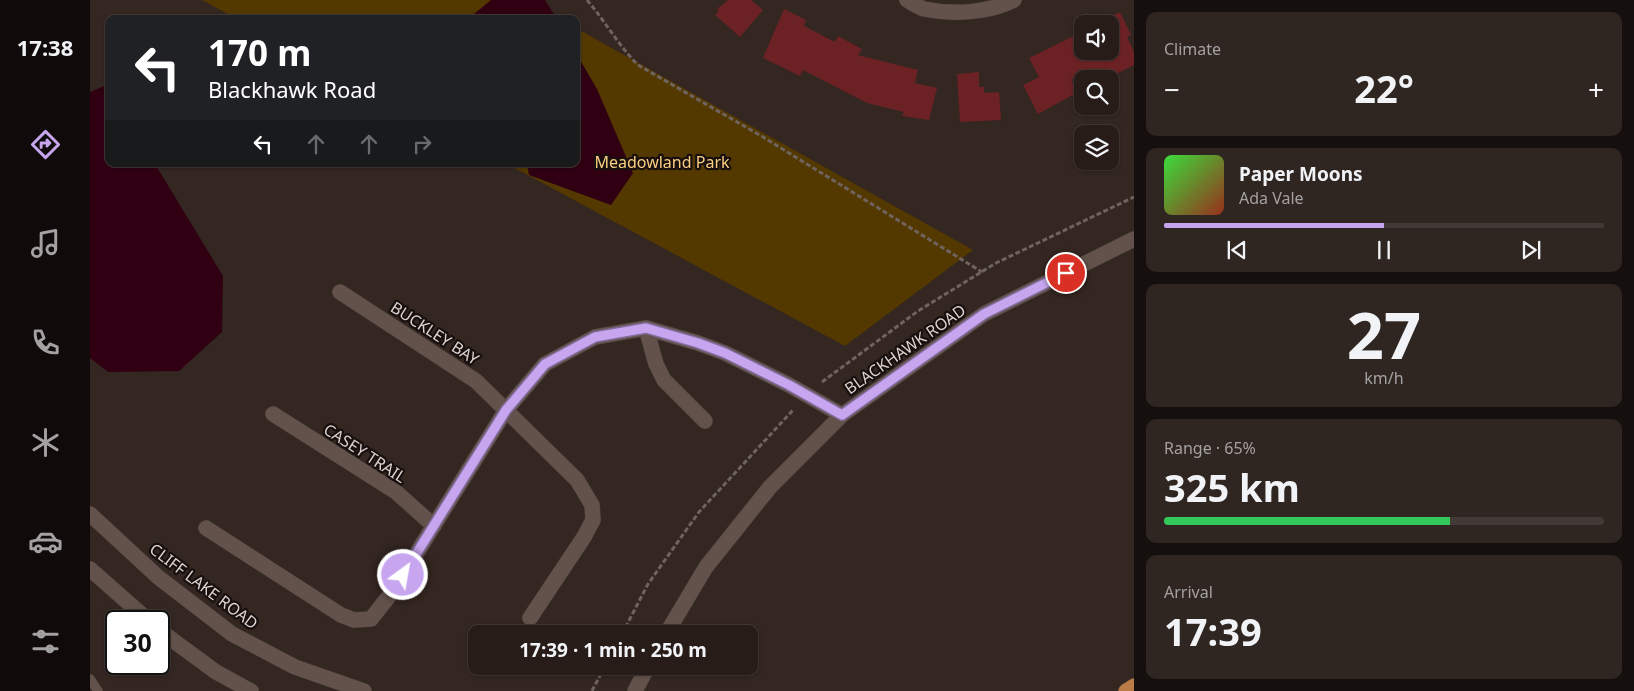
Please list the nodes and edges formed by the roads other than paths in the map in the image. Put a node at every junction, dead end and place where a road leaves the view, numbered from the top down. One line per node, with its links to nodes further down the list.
1 (907, 0): 2 (street)
2 (1014, 0)
3 (1134, 239): 8 (street, BLACKHAWK ROAD)
4 (340, 292): 6 (street, BUCKLEY BAY)
5 (646, 328): 6 (street); 8 (street); 9 (street)
6 (506, 410): 11 (street); 15 (street, BUCKLEY BAY)
7 (273, 414): 11 (street, CASEY TRAIL)
8 (842, 415): 16 (street, BLACKHAWK ROAD)
9 (705, 420)
10 (90, 514): 23 (street, CLIFF LAKE ROAD)
11 (434, 526): 12 (street)
12 (206, 528)
13 (90, 569): 14 (street)
14 (137, 610)
15 (530, 618)
16 (671, 625)
17 (170, 638): 22 (street)
18 (643, 675): 24 (street)
19 (90, 679): 21 (lane)
20 (1134, 686): 25 (highway)
21 (98, 691)
22 (251, 691)
23 (364, 691)
24 (635, 691)
25 (1126, 691)

